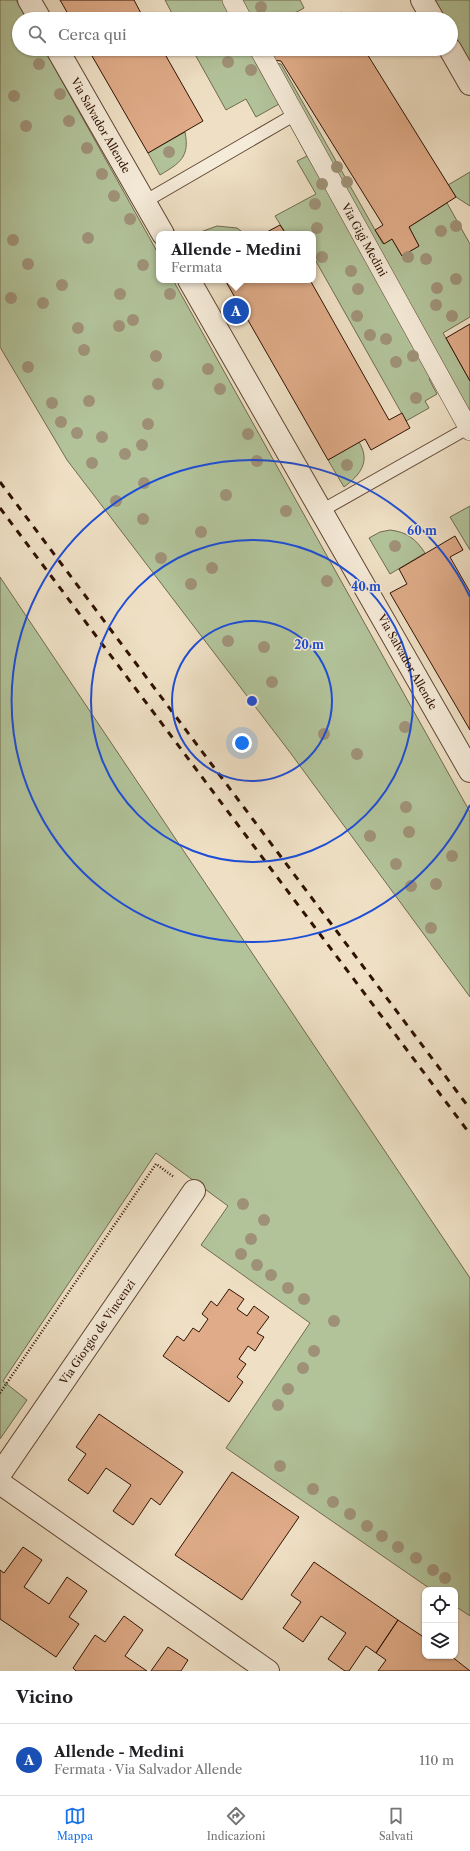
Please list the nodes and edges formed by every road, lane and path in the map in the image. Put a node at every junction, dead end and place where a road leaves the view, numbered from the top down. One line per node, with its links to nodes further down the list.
1 (29, 0): 4 (street)
2 (232, 0): 5 (street)
3 (422, 0): 6 (street)
4 (36, 12)
5 (238, 12)
6 (429, 12)
7 (61, 56): 12 (street, Via Salvador Allende)
8 (263, 56): 15 (street, Via Gigi Medini)
9 (454, 56): 10 (street)
10 (470, 84)
11 (287, 120): 12 (lane)
12 (144, 202): 13 (street, Via Salvador Allende)
13 (160, 231)
14 (191, 283): 16 (street, Via Salvador Allende)
15 (464, 432): 16 (lane)
16 (321, 511): 17 (street, Via Salvador Allende)
17 (470, 772)
18 (194, 1191): 19 (path); 20 (street, Via Giorgio de Vincenzi)
19 (0, 1393)
20 (0, 1474)
21 (0, 1483): 22 (street)
22 (268, 1671)

